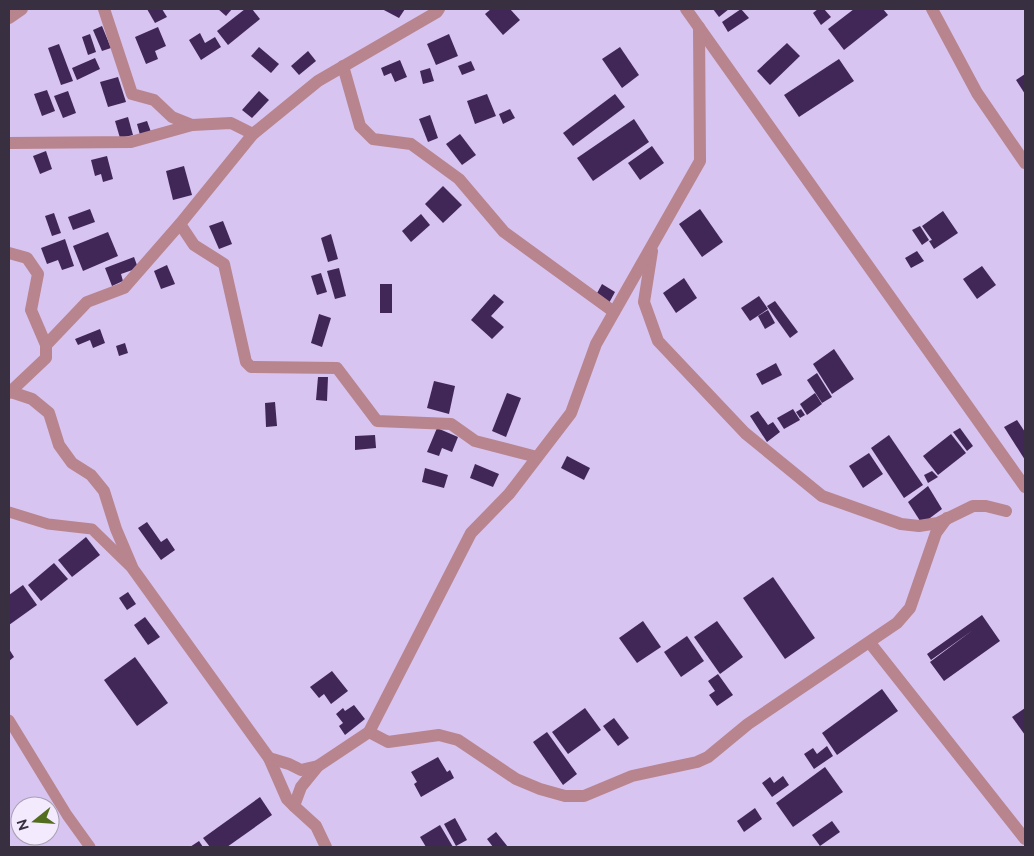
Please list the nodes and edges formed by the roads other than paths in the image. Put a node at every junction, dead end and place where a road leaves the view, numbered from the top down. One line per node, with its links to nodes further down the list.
1 (104, 9): 7 (street)
2 (438, 9): 6 (street)
3 (686, 9): 5 (street)
4 (932, 9): 10 (street)
5 (699, 28): 12 (street); 18 (street)
6 (343, 66): 8 (street); 14 (street)
7 (192, 125): 8 (street); 9 (street)
8 (253, 134): 11 (street)
9 (9, 143)
10 (1025, 163)
11 (180, 224): 15 (street); 17 (street)
12 (654, 244): 14 (street); 21 (street)
13 (9, 253): 15 (street)
14 (614, 312): 17 (street)
15 (46, 345): 16 (street)
16 (10, 393): 22 (street)
17 (537, 457): 25 (street)
18 (1025, 487)
19 (1006, 511): 21 (street)
20 (9, 512): 22 (lane)
21 (947, 518): 23 (street)
22 (133, 569): 26 (street)
23 (870, 643): 25 (street); 29 (street)
24 (9, 720): 30 (lane)
25 (369, 732): 27 (street)
26 (269, 758): 27 (street); 28 (street)
27 (318, 766): 28 (street)
28 (294, 806): 31 (street)
29 (1025, 839)
30 (90, 847)
31 (326, 847)

